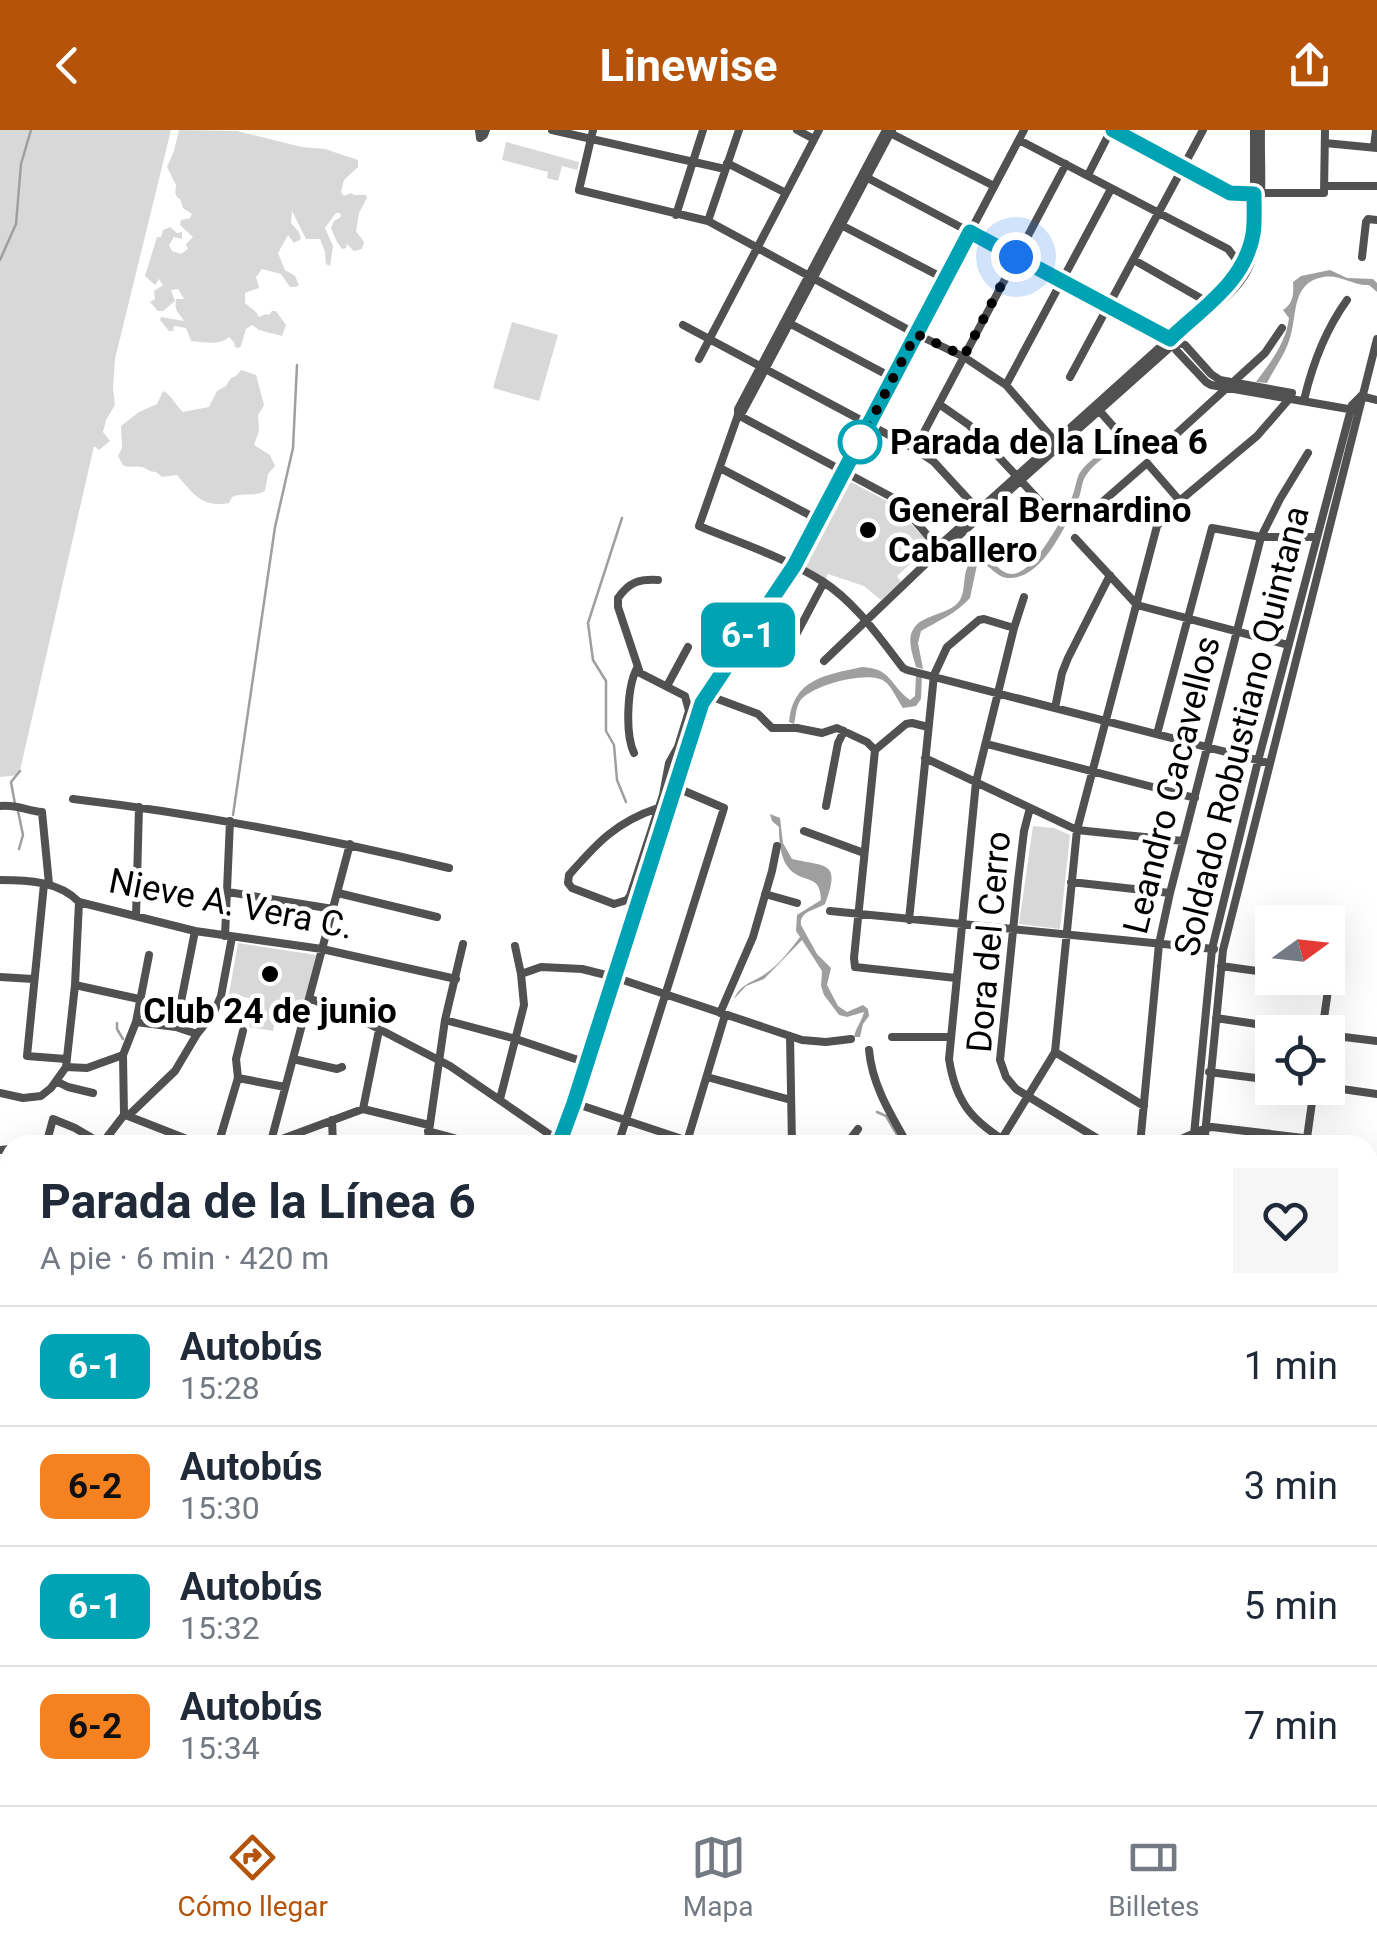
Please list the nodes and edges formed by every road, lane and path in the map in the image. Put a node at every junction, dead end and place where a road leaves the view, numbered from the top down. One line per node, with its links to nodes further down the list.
1 (552, 130): 13 (street)
2 (703, 130): 17 (street)
3 (739, 130): 19 (street)
4 (797, 130): 12 (street)
5 (1024, 130): 14 (street)
6 (1112, 130): 20 (street); 21 (street)
7 (1203, 130): 20 (street)
8 (1257, 130): 28 (street)
9 (1324, 130): 15 (street)
10 (1376, 130): 16 (street)
11 (887, 131): 22 (street); 23 (street)
12 (816, 134): 27 (street)
13 (592, 135): 17 (street); 30 (street)
14 (1019, 140): 18 (street); 23 (street)
15 (1325, 143): 16 (street); 26 (street)
16 (1375, 148)
17 (692, 162): 19 (street); 30 (street)
18 (1066, 164): 21 (street); 38 (street)
19 (726, 166): 27 (street); 32 (street)
20 (1184, 168): 28 (street); 29 (street)
21 (1088, 175): 25 (street)
22 (864, 177): 33 (street); 34 (street)
23 (994, 186): 34 (street)
24 (1377, 186): 26 (street)
25 (1112, 189): 29 (street); 44 (street)
26 (1324, 189): 28 (street)
27 (786, 193): 35 (street)
28 (1257, 194): 36 (street); 54 (street)
29 (1159, 214): 37 (street); 40 (street)
30 (676, 215): 32 (street)
31 (1377, 220): 39 (street)
32 (708, 221): 35 (street)
33 (839, 224): 42 (street); 43 (street)
34 (970, 232): 38 (street); 43 (street)
35 (757, 246): 42 (street); 53 (street)
36 (1250, 246): 37 (street); 41 (street)
37 (1228, 250): 41 (street)
38 (1016, 257): 44 (street); 55 (street)
39 (1362, 257)
40 (1134, 260): 46 (street); 47 (street)
41 (1242, 267): 46 (street)
42 (812, 276): 48 (street); 51 (street)
43 (945, 280): 51 (street)
44 (1064, 282): 47 (street); 60 (street)
45 (1346, 300): 64 (street)
46 (1209, 303): 54 (street)
47 (1110, 306): 54 (street); 58 (street)
48 (788, 322): 57 (street); 59 (street)
49 (683, 326): 53 (street)
50 (1282, 328): 61 (street)
51 (916, 334): 55 (street); 59 (street)
52 (1377, 339): 63 (street)
53 (708, 340): 56 (street); 57 (street)
54 (1174, 341): 61 (street); 68 (street)
55 (964, 356): 60 (street); 66 (street)
56 (699, 360)
57 (763, 368): 70 (street); 71 (street)
58 (1070, 377)
59 (892, 378): 71 (street)
60 (1006, 385): 75 (street)
61 (1230, 385): 62 (street); 74 (street)
62 (1290, 395): 64 (street); 81 (street)
63 (1361, 396): 65 (street); 69 (street)
64 (1305, 398): 67 (street); 69 (street)
65 (1377, 400)
66 (939, 404): 76 (street); 80 (street)
67 (1334, 406): 69 (street); 72 (street)
68 (1097, 408): 73 (street); 75 (street)
69 (1355, 408): 72 (street, Soldado Robustiano Quintana); 120 (street)
70 (738, 416): 78 (street); 79 (street)
71 (869, 425): 76 (street); 79 (street)
72 (1346, 427): 87 (street, Soldado Robustiano Quintana)
73 (1120, 433)
74 (1174, 437)
75 (1057, 444): 80 (street)
76 (915, 449): 84 (street)
77 (1308, 452): 86 (street, Leandro Cacavellos)
78 (720, 468): 85 (street); 90 (street)
79 (844, 472): 85 (street); 89 (street)
80 (1018, 478): 82 (street); 84 (street)
81 (1180, 501): 83 (street); 95 (street)
82 (1050, 511)
83 (1092, 511)
84 (980, 512): 89 (street)
85 (819, 520): 90 (street)
86 (1261, 537): 87 (street); 96 (street); 100 (street, Leandro Cacavellos)
87 (1317, 537): 101 (street, Soldado Robustiano Quintana)
88 (1076, 538): 91 (street)
89 (940, 550): 97 (street)
90 (794, 566): 93 (street); 108 (street)
91 (1110, 574): 95 (street); 109 (street)
92 (658, 580): 104 (street)
93 (824, 582): 97 (street); 99 (street)
94 (1024, 597): 98 (street)
95 (1137, 605): 96 (street); 110 (street)
96 (1187, 619): 100 (street); 113 (street)
97 (866, 622): 103 (street); 105 (street)
98 (1014, 628): 105 (street); 107 (street)
99 (798, 633)
100 (1238, 633): 101 (street); 115 (street, Leandro Cacavellos)
101 (1288, 645): 119 (street, Soldado Robustiano Quintana)
102 (688, 647): 106 (street)
103 (824, 661)
104 (637, 668): 106 (street); 117 (street)
105 (934, 675): 107 (street); 111 (street)
106 (667, 686): 124 (street)
107 (999, 692): 109 (street); 114 (street)
108 (707, 695): 112 (street); 123 (street)
109 (1055, 708): 110 (street)
110 (1106, 721): 113 (street); 121 (street)
111 (928, 726): 116 (street); 118 (street)
112 (844, 731): 116 (street); 128 (street)
113 (1157, 734): 115 (street)
114 (987, 744): 121 (street); 122 (street)
115 (1208, 748): 119 (street); 125 (street, Leandro Cacavellos)
116 (876, 750): 138 (street)
117 (634, 753)
118 (925, 758): 122 (street); 154 (street)
119 (1258, 760): 120 (street); 163 (street, Soldado Robustiano Quintana)
120 (1268, 764): 165 (street)
121 (1093, 772): 125 (street); 133 (street)
122 (976, 782): 131 (street); 155 (street)
123 (675, 787): 124 (street); 176 (street)
124 (667, 797): 130 (street); 171 (street)
125 (1195, 798): 135 (street, Leandro Cacavellos)
126 (73, 799): 129 (street)
127 (0, 806): 142 (street)
128 (826, 806)
129 (139, 807): 132 (street); 152 (street)
130 (658, 808): 130 (street)
131 (1030, 808): 133 (street); 156 (street, Dora del Cerro)
132 (230, 822): 136 (street); 143 (street)
133 (1077, 830): 135 (street); 141 (street)
134 (804, 832): 138 (street)
135 (1184, 841): 145 (street, Leandro Cacavellos)
136 (350, 844): 139 (street); 144 (street)
137 (777, 846): 146 (street)
138 (864, 853): 151 (street)
139 (449, 868)
140 (0, 880): 142 (street, Nieve A. Vera C.)
141 (1071, 882): 145 (street); 158 (street)
142 (46, 884): 147 (street, Nieve A. Vera C.); 173 (street)
143 (228, 892): 149 (street); 159 (street)
144 (338, 893): 149 (street); 153 (street)
145 (1170, 893): 161 (street, Leandro Cacavellos)
146 (766, 894): 148 (street); 179 (street)
147 (78, 902): 152 (street, Nieve A. Vera C.); 175 (street)
148 (796, 903)
149 (333, 909): 164 (street)
150 (830, 912): 151 (street)
151 (858, 915): 154 (street); 172 (street)
152 (136, 916): 157 (street, Nieve A. Vera C.)
153 (436, 916)
154 (908, 920): 155 (street)
155 (961, 925): 156 (street); 172 (street)
156 (1013, 930): 158 (street); 214 (street, Dora del Cerro)
157 (195, 931): 159 (street, Nieve A. Vera C.); 184 (street)
158 (1065, 935): 161 (street); 196 (street)
159 (228, 937): 164 (street, Nieve A. Vera C.); 187 (street)
160 (463, 944): 174 (street)
161 (1159, 944): 163 (street); 219 (street, Leandro Cacavellos)
162 (515, 946): 169 (street)
163 (1212, 948): 165 (street); 203 (street, Soldado Robustiano Quintana)
164 (322, 950): 174 (street, Nieve A. Vera C.); 178 (street)
165 (1223, 950): 167 (street)
166 (149, 955): 177 (street)
167 (1221, 966): 168 (street); 180 (street)
168 (1255, 971)
169 (521, 974): 171 (street); 192 (street)
170 (0, 977): 173 (street)
171 (614, 978): 176 (street); 201 (street)
172 (956, 978): 189 (street)
173 (33, 979): 200 (street)
174 (456, 979): 181 (street)
175 (75, 985): 177 (street); 200 (street)
176 (666, 996): 179 (street); 223 (street)
177 (139, 999): 182 (street)
178 (310, 999): 185 (street); 198 (street)
179 (723, 1014): 188 (street); 205 (street)
180 (1216, 1018): 183 (street); 204 (street)
181 (445, 1020): 192 (street); 199 (street)
182 (136, 1022): 184 (street); 197 (street)
183 (1255, 1024)
184 (176, 1027): 187 (street)
185 (379, 1030): 199 (street); 220 (street)
186 (242, 1032): 206 (street)
187 (198, 1034): 221 (street)
188 (790, 1036): 193 (street); 216 (street)
189 (950, 1037): 191 (street); 247 (street)
190 (1345, 1037): 194 (street)
191 (892, 1038)
192 (516, 1039): 201 (street); 215 (street)
193 (851, 1040)
194 (1377, 1041)
195 (869, 1050): 246 (street)
196 (1055, 1052): 214 (street); 219 (street)
197 (123, 1055): 200 (street); 221 (street)
198 (294, 1059): 202 (street); 209 (street)
199 (438, 1062): 215 (street); 224 (street)
200 (66, 1063): 208 (street)
201 (587, 1063): 217 (street)
202 (342, 1068)
203 (1200, 1070): 204 (street); 228 (street, Soldado Robustiano Quintana)
204 (1211, 1072): 207 (street); 225 (street)
205 (706, 1076): 216 (street); 243 (street)
206 (238, 1078): 209 (street); 233 (street)
207 (1255, 1078)
208 (56, 1081): 211 (street); 212 (street)
209 (285, 1087): 234 (street)
210 (1345, 1090): 213 (street)
211 (0, 1092)
212 (93, 1093)
213 (1377, 1094)
214 (1028, 1098): 248 (street); 249 (street, Dora del Cerro)
215 (500, 1099): 239 (street)
216 (791, 1100): 244 (street)
217 (574, 1103): 223 (street); 240 (street)
218 (1312, 1105): 253 (street)
219 (1144, 1106): 250 (street, Leandro Cacavellos)
220 (362, 1109): 222 (street); 224 (street)
221 (126, 1116): 227 (street); 231 (street)
222 (332, 1120): 235 (street); 236 (street)
223 (626, 1121): 241 (street); 242 (street)
224 (428, 1128): 237 (street); 238 (street)
225 (1206, 1128): 228 (street); 251 (street); 252 (street)
226 (858, 1129): 245 (street)
227 (171, 1133): 232 (street)
228 (1194, 1134)
229 (49, 1135): 230 (street)
230 (86, 1135)
231 (110, 1135)
232 (176, 1135)
233 (221, 1135)
234 (273, 1135)
235 (294, 1135)
236 (333, 1135)
237 (428, 1135)
238 (446, 1135)
239 (552, 1135)
240 (565, 1135)
241 (621, 1135)
242 (665, 1135)
243 (689, 1135)
244 (792, 1135)
245 (854, 1135)
246 (903, 1135)
247 (992, 1135)
248 (1004, 1135)
249 (1091, 1135)
250 (1141, 1135)
251 (1205, 1135)
252 (1256, 1135)
253 (1308, 1135)

